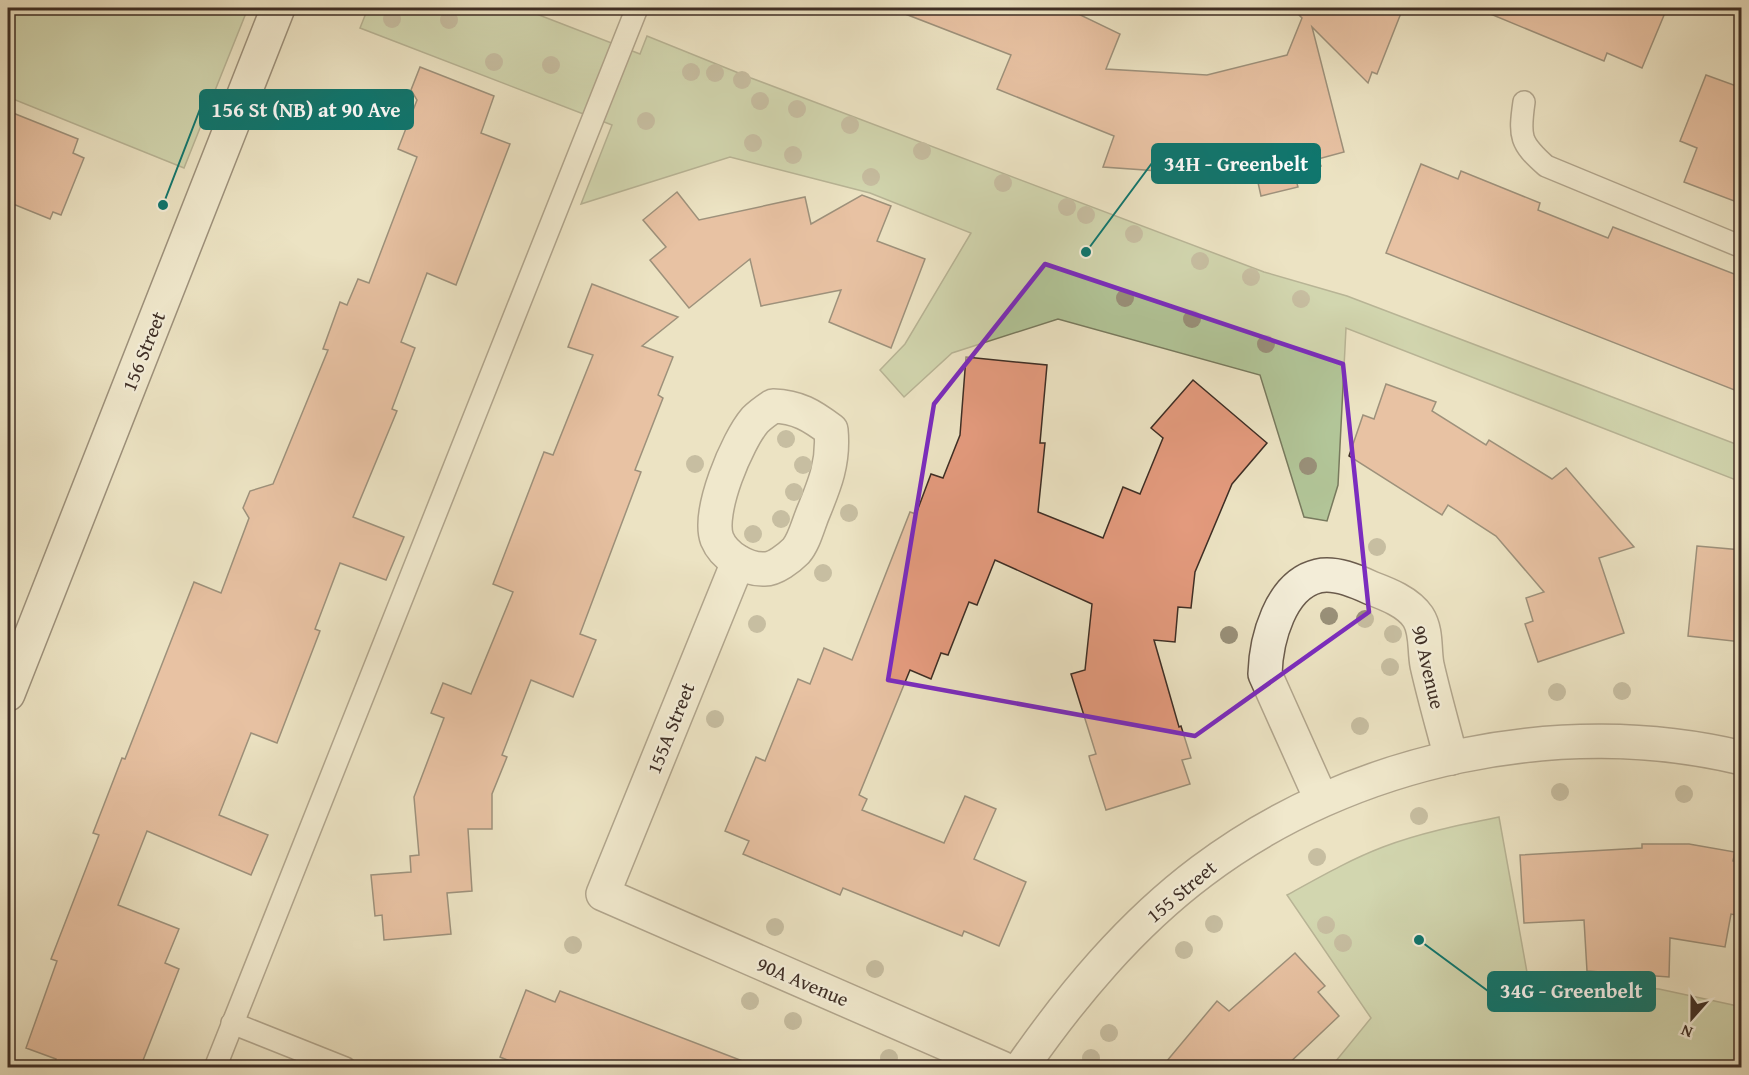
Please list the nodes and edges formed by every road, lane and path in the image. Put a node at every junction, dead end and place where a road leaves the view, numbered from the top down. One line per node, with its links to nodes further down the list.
1 (278, 8): 6 (street, 156 Street)
2 (637, 8): 11 (lane)
3 (1524, 102): 4 (lane)
4 (1742, 247)
5 (738, 562): 5 (street); 10 (street, 155A Street)
6 (8, 694)
7 (1451, 758): 8 (street); 9 (street, 155 Street); 9 (street, 90 Avenue)
8 (1742, 758)
9 (1321, 799): 15 (street, 155 Street)
10 (603, 894): 14 (street, 90A Avenue)
11 (232, 1023): 12 (lane); 13 (lane)
12 (215, 1068)
13 (345, 1068)
14 (1002, 1068)
15 (1021, 1068)

